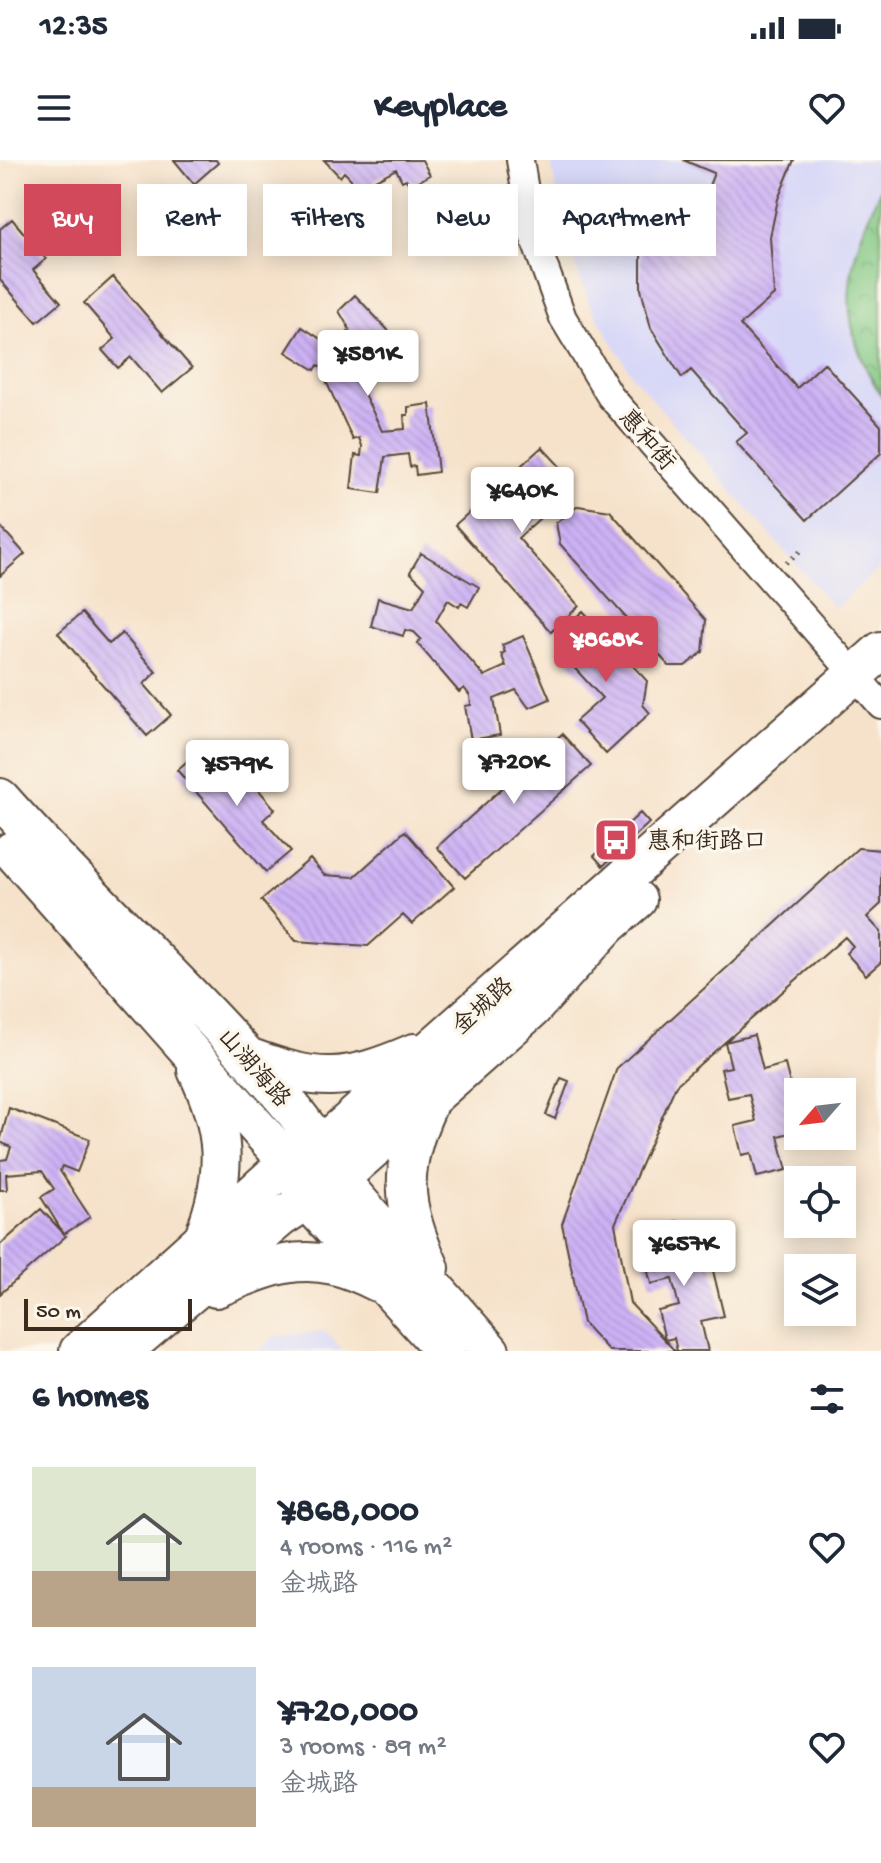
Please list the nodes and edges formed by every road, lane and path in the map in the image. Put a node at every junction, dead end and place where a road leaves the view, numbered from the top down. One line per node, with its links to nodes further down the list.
1 (520, 160): 2 (street, 惠和街)
2 (874, 682): 5 (street, 金城路); 8 (street, 金城路)
3 (0, 798): 7 (street, 山湖海路)
4 (0, 837): 6 (street, 山湖海路)
5 (441, 1042): 7 (street); 9 (street, 金城路)
6 (185, 1046): 10 (street, 山湖海路); 13 (street)
7 (248, 1057): 9 (street, 山湖海路)
8 (432, 1097): 11 (street, 金城路); 15 (street)
9 (322, 1145): 10 (street, 金城路); 11 (street, 山湖海路)
10 (288, 1162): 12 (street, 山湖海路); 13 (street, 金城路)
11 (339, 1179): 12 (street, 金城路); 15 (street, 山湖海路)
12 (307, 1200): 14 (street, 山湖海路); 16 (street, 金城路)
13 (204, 1235): 17 (street, 金城路)
14 (388, 1288): 16 (street); 19 (street, 山湖海路)
15 (441, 1293): 20 (street, 山湖海路)
16 (187, 1300): 18 (street, 金城路)
17 (79, 1351)
18 (123, 1351)
19 (445, 1351)
20 (490, 1351)

